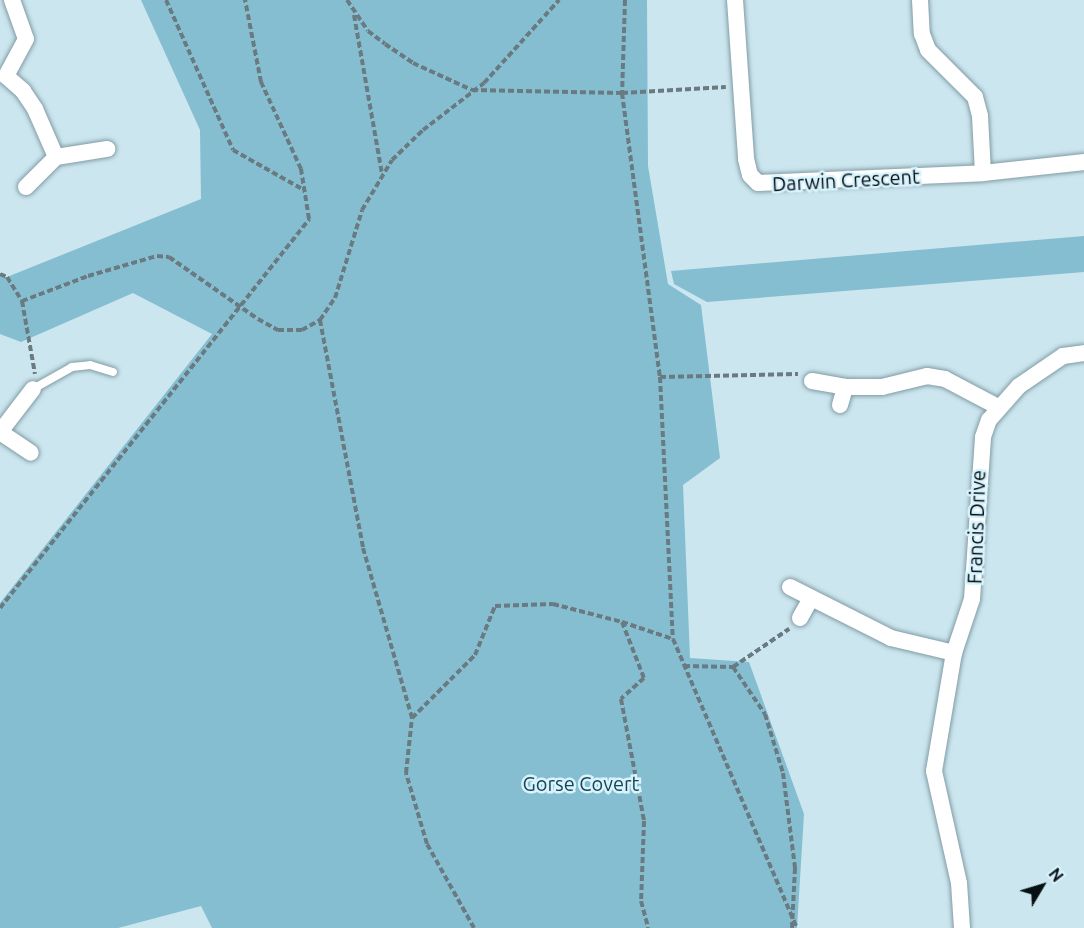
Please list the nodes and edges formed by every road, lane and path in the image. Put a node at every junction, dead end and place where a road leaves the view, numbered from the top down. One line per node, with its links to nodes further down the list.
1 (12, 0): 10 (street)
2 (166, 0): 20 (path)
3 (245, 0): 20 (path)
4 (347, 0): 9 (path)
5 (560, 0): 12 (path)
6 (625, 0): 13 (path)
7 (735, 0): 11 (street, Darwin Crescent)
8 (920, 0): 18 (street)
9 (354, 14): 12 (path); 17 (path)
10 (3, 77): 15 (street)
11 (741, 86): 13 (path); 18 (street, Darwin Crescent)
12 (472, 90): 13 (path); 17 (path)
13 (622, 93): 27 (path)
14 (107, 149): 15 (street)
15 (56, 157): 19 (street)
16 (1084, 162): 18 (street, Darwin Crescent)
17 (382, 173): 24 (path)
18 (983, 173)
19 (26, 187)
20 (304, 190): 23 (path)
21 (0, 274): 22 (path)
22 (22, 301): 23 (path); 30 (path)
23 (238, 305): 24 (path); 37 (path)
24 (320, 320): 44 (path)
25 (1084, 353): 32 (street, Francis Drive)
26 (113, 372): 30 (lane)
27 (660, 377): 28 (path); 40 (path)
28 (812, 381): 29 (street)
29 (845, 387): 31 (street); 32 (street)
30 (33, 389): 33 (street)
31 (840, 405)
32 (998, 407): 41 (street, Francis Drive)
33 (0, 432): 34 (street)
34 (31, 453)
35 (790, 586): 36 (street)
36 (811, 598): 38 (street); 41 (street)
37 (0, 608)
38 (800, 618): 43 (path)
39 (622, 622): 40 (path); 44 (path); 47 (path)
40 (673, 639): 42 (path)
41 (954, 653): 50 (street, Francis Drive)
42 (684, 666): 43 (path); 45 (path)
43 (733, 667): 45 (path)
44 (412, 718): 46 (path)
45 (793, 912): 48 (path); 49 (path)
46 (474, 928)
47 (648, 928)
48 (792, 928)
49 (797, 928)
50 (962, 928)

